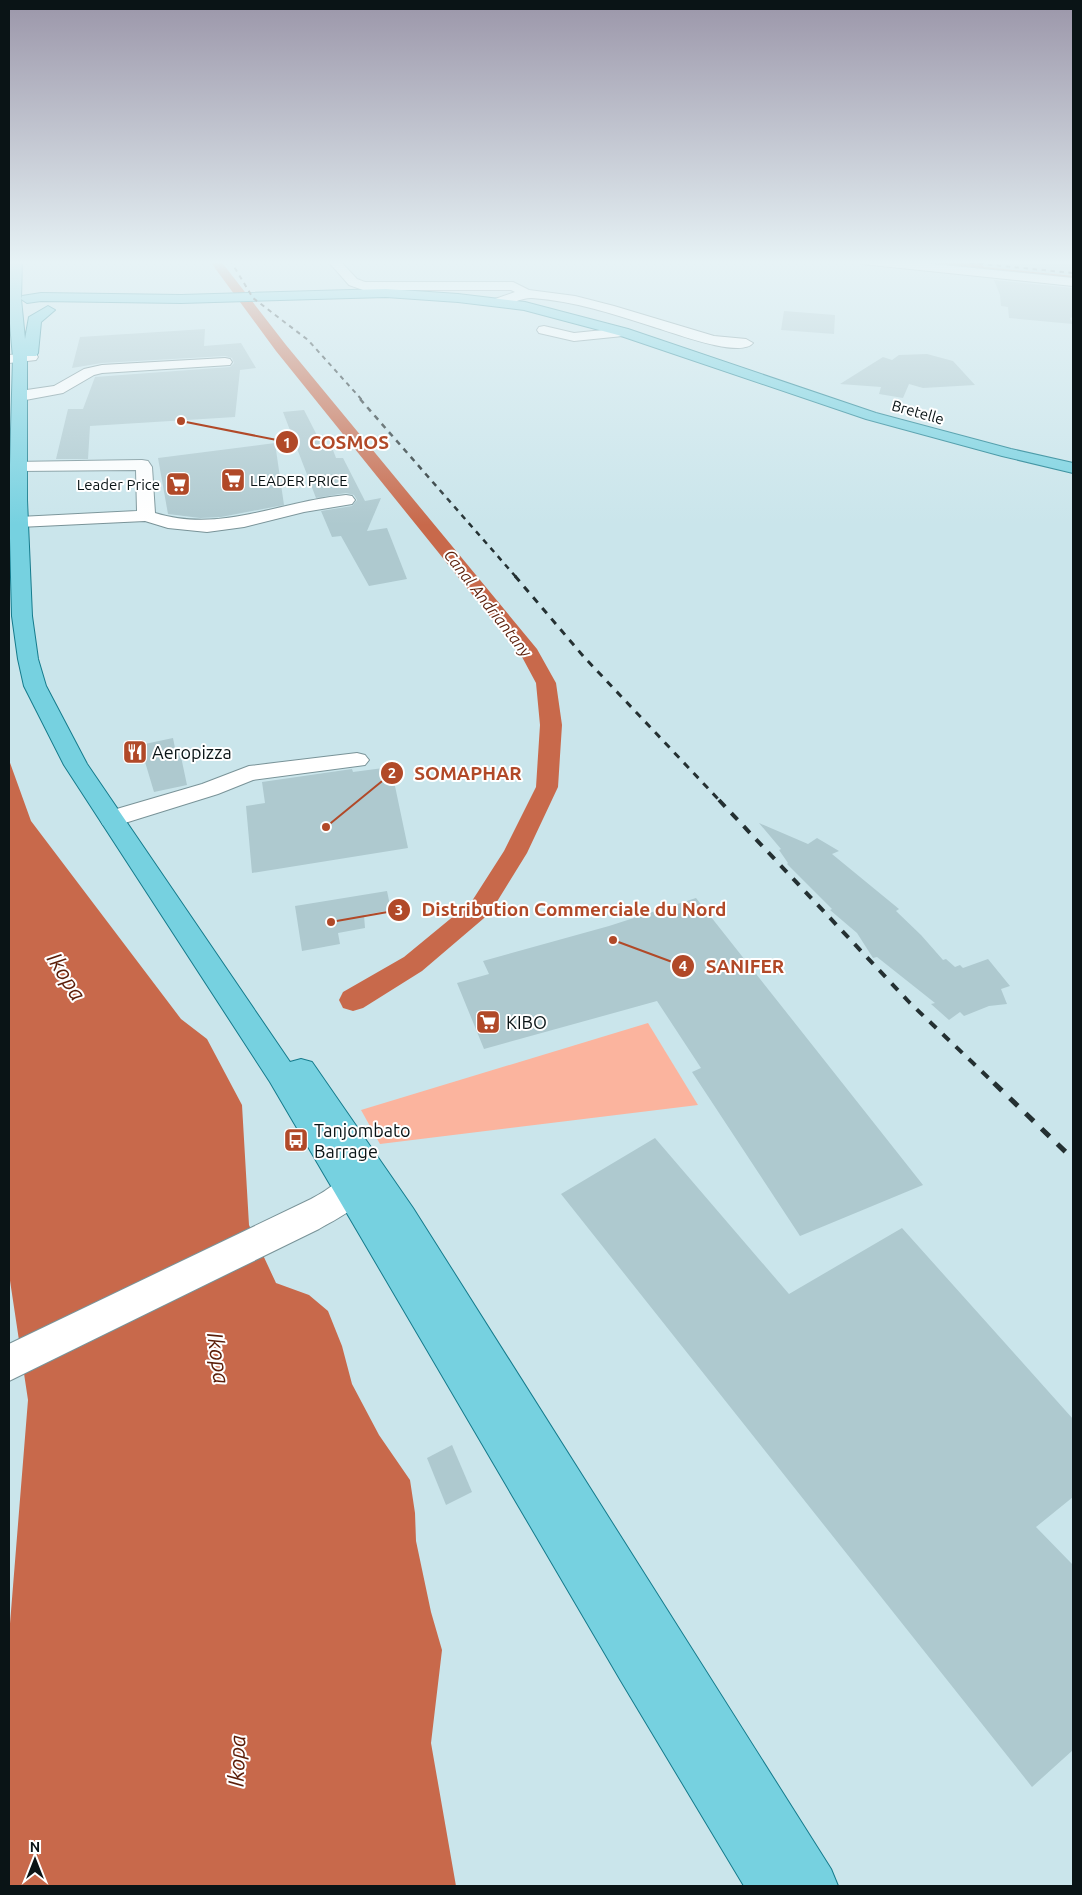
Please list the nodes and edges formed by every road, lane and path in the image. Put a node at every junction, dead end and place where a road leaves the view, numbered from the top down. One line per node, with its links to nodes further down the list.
1 (562, 348): 3 (street)
2 (672, 348): 8 (main road, Bretelle)
3 (566, 350)
4 (20, 358): 6 (main road)
5 (225, 362): 6 (street)
6 (25, 395): 7 (main road)
7 (24, 466): 10 (street); 11 (main road)
8 (1073, 468)
9 (346, 500): 10 (street)
10 (146, 516): 11 (street)
11 (24, 521): 13 (main road); 13 (main road)
12 (357, 760): 13 (street)
13 (121, 816): 14 (main road)
14 (356, 1175): 15 (street); 16 (main road); 17 (main road)
15 (9, 1363)
16 (771, 1886)
17 (814, 1886)

